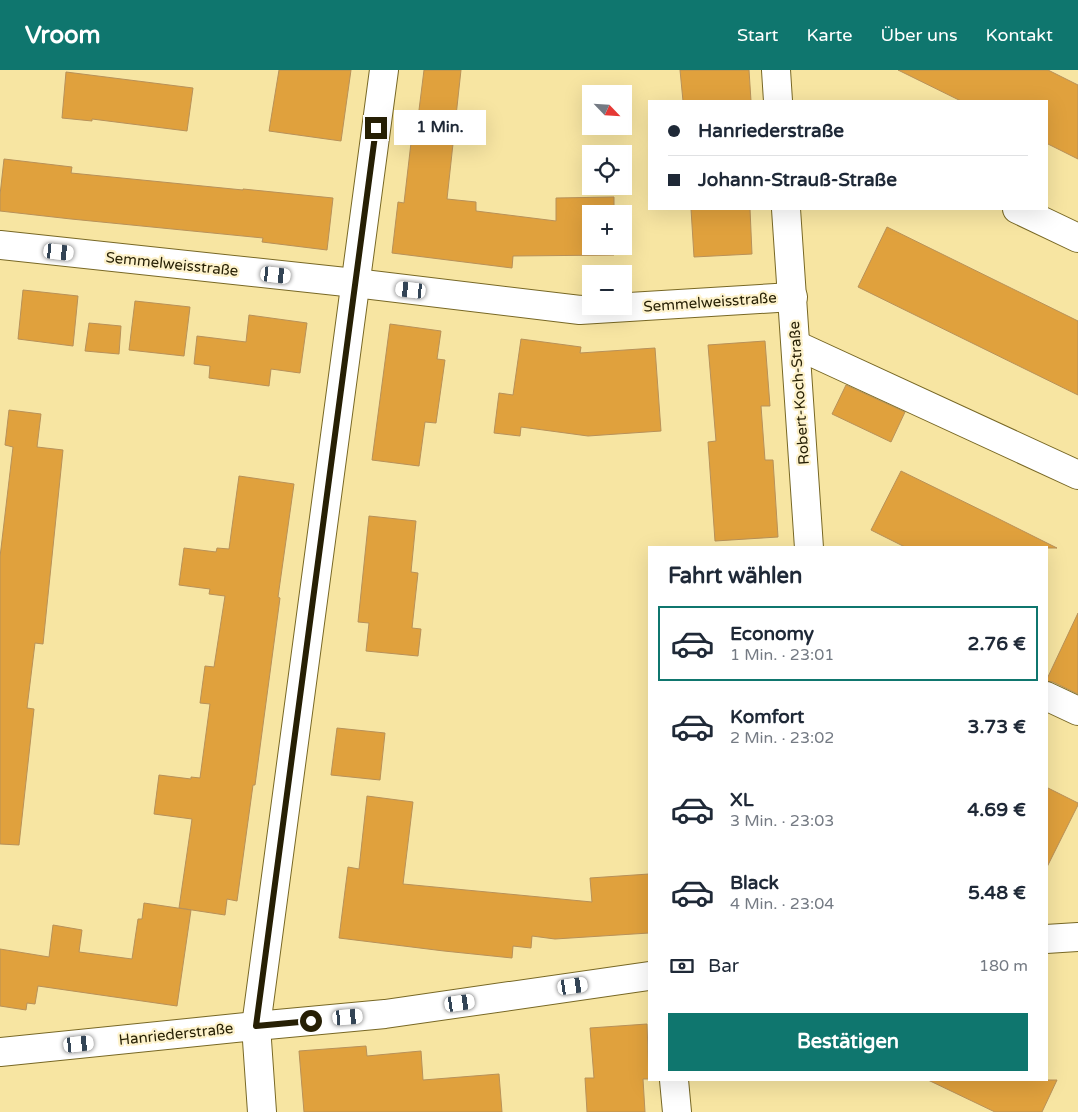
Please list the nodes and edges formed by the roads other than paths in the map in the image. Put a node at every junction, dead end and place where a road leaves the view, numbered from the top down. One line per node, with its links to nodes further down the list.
1 (384, 70): 6 (street)
2 (786, 210): 7 (street, Robert-Koch-Straße)
3 (1019, 210): 4 (street)
4 (1078, 238)
5 (0, 245): 6 (street, Semmelweisstraße)
6 (355, 283): 7 (street, Semmelweisstraße); 16 (street)
7 (793, 297): 8 (street, Robert-Koch-Straße)
8 (796, 345): 9 (street); 10 (street, Robert-Koch-Straße)
9 (1078, 475)
10 (809, 546)
11 (1048, 697): 12 (street)
12 (1078, 711)
13 (1078, 937): 14 (street)
14 (1048, 938)
15 (648, 976): 16 (street, Hanriederstraße)
16 (256, 1026): 17 (street, Hanriederstraße); 19 (street)
17 (0, 1052)
18 (674, 1081): 20 (street)
19 (262, 1112)
20 (677, 1112)

